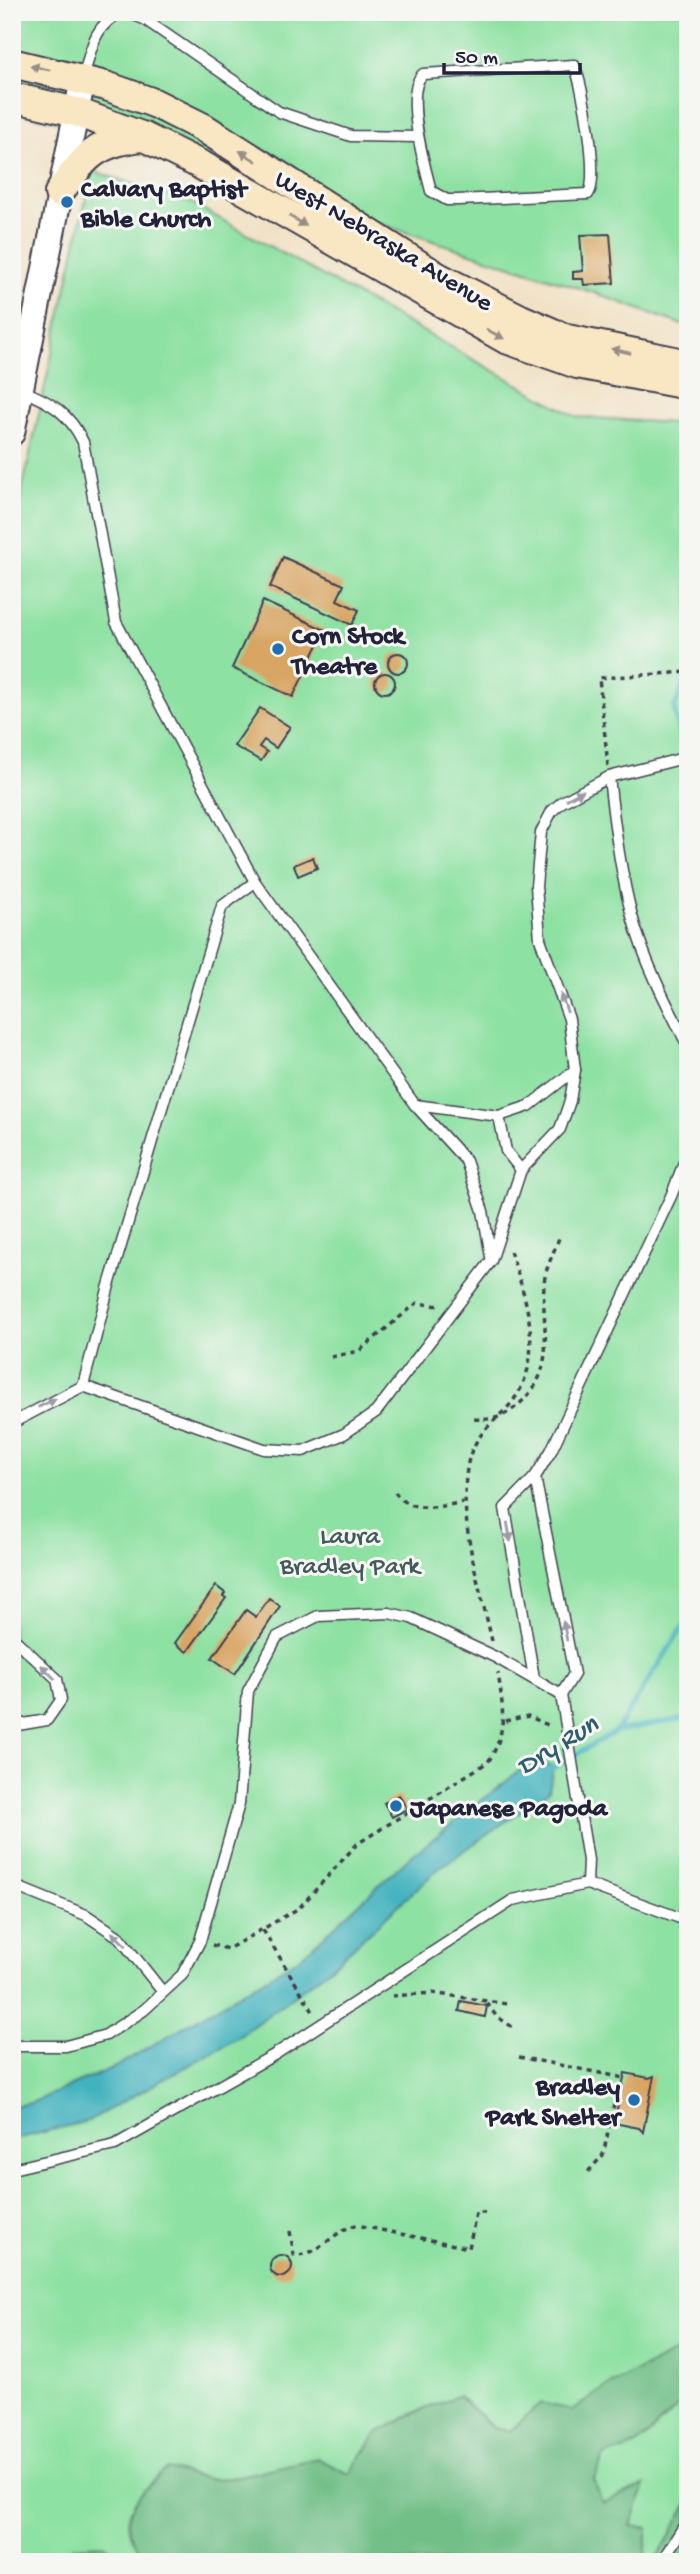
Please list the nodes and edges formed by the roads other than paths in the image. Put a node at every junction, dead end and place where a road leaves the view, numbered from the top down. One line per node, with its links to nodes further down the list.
1 (124, 12): 3 (lane); 7 (lane)
2 (12, 63): 3 (main road, West Nebraska Avenue, one-way to 2)
3 (83, 79): 5 (street); 9 (main road, West Nebraska Avenue, one-way to 3)
4 (12, 97): 5 (main road, West Nebraska Avenue)
5 (76, 112): 6 (main road, West Nebraska Avenue); 8 (street)
6 (144, 137): 8 (main road); 10 (main road, West Nebraska Avenue, one-way to 10)
7 (418, 137): 7 (lane)
8 (59, 193): 11 (street)
9 (688, 364)
10 (688, 385)
11 (20, 390): 12 (street); 15 (lane)
12 (12, 433)
13 (688, 757): 14 (lane)
14 (609, 777): 16 (lane); 17 (lane, one-way to 14)
15 (255, 882): 18 (lane); 23 (lane)
16 (688, 1046)
17 (575, 1070): 19 (lane); 21 (lane)
18 (415, 1105): 19 (lane); 22 (lane)
19 (499, 1116): 21 (lane)
20 (688, 1152): 25 (lane)
21 (521, 1170): 22 (lane)
22 (491, 1261): 23 (lane)
23 (83, 1386): 24 (lane, one-way to 23)
24 (12, 1423)
25 (535, 1477): 27 (lane, one-way to 27); 28 (lane, one-way to 25)
26 (12, 1637): 29 (lane, one-way to 26)
27 (534, 1678): 28 (lane); 33 (lane)
28 (561, 1695): 30 (lane)
29 (12, 1726)
30 (587, 1884): 32 (lane); 35 (lane)
31 (12, 1885): 33 (lane, one-way to 31)
32 (688, 1921)
33 (162, 1991): 34 (lane)
34 (12, 2046)
35 (12, 2169)
36 (688, 2520): 37 (lane)
37 (661, 2562)

